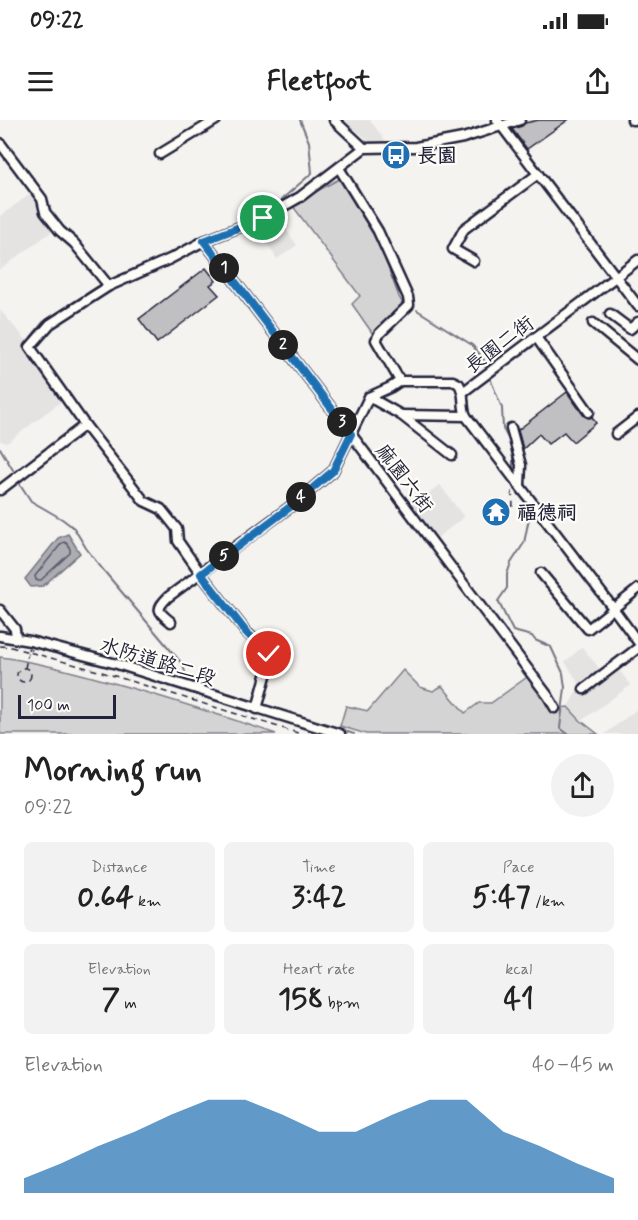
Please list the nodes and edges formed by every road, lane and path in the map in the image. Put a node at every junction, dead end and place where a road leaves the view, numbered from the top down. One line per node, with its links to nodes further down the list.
1 (216, 120): 7 (street)
2 (334, 120): 6 (street)
3 (520, 120): 4 (street)
4 (499, 123): 6 (street); 9 (street)
5 (0, 143): 14 (street)
6 (364, 148): 8 (street)
7 (160, 154)
8 (339, 168): 10 (street); 21 (street)
9 (538, 174): 12 (street); 13 (street)
10 (204, 241): 14 (street); 30 (street, 麻園六街)
11 (638, 260): 13 (street, 長園二街)
12 (474, 261)
13 (616, 276): 15 (street); 19 (street, 長園二街)
14 (109, 286): 28 (street)
15 (638, 306)
16 (610, 314): 17 (street)
17 (638, 322)
18 (593, 323): 20 (street)
19 (536, 337): 22 (street, 長園二街); 24 (street)
20 (638, 360)
21 (400, 381): 22 (street, 長園二街); 23 (street, 長園二街)
22 (464, 392): 26 (street)
23 (369, 397): 25 (street); 30 (street)
24 (589, 412)
25 (401, 415): 26 (street); 32 (street)
26 (466, 416): 33 (street)
27 (638, 417): 31 (street)
28 (85, 425): 35 (street); 38 (street)
29 (511, 428): 34 (street)
30 (351, 434): 38 (street); 52 (street, 麻園六街)
31 (616, 434)
32 (452, 455)
33 (512, 474): 34 (street); 36 (path)
34 (520, 485): 40 (street)
35 (0, 490)
36 (501, 508)
37 (541, 573): 40 (street)
38 (201, 574): 42 (street); 51 (street)
39 (638, 589): 40 (street)
40 (613, 608): 45 (street)
41 (0, 610): 43 (street)
42 (171, 622)
43 (16, 633): 44 (street, 水防道路二段); 51 (street, 水防道路二段)
44 (0, 636)
45 (638, 642)
46 (0, 646): 48 (path)
47 (638, 648): 50 (street)
48 (28, 652): 49 (path); 53 (path)
49 (26, 669): 49 (path)
50 (585, 689)
51 (258, 705): 54 (street, 水防道路二段)
52 (555, 708)
53 (300, 734)
54 (340, 734)

